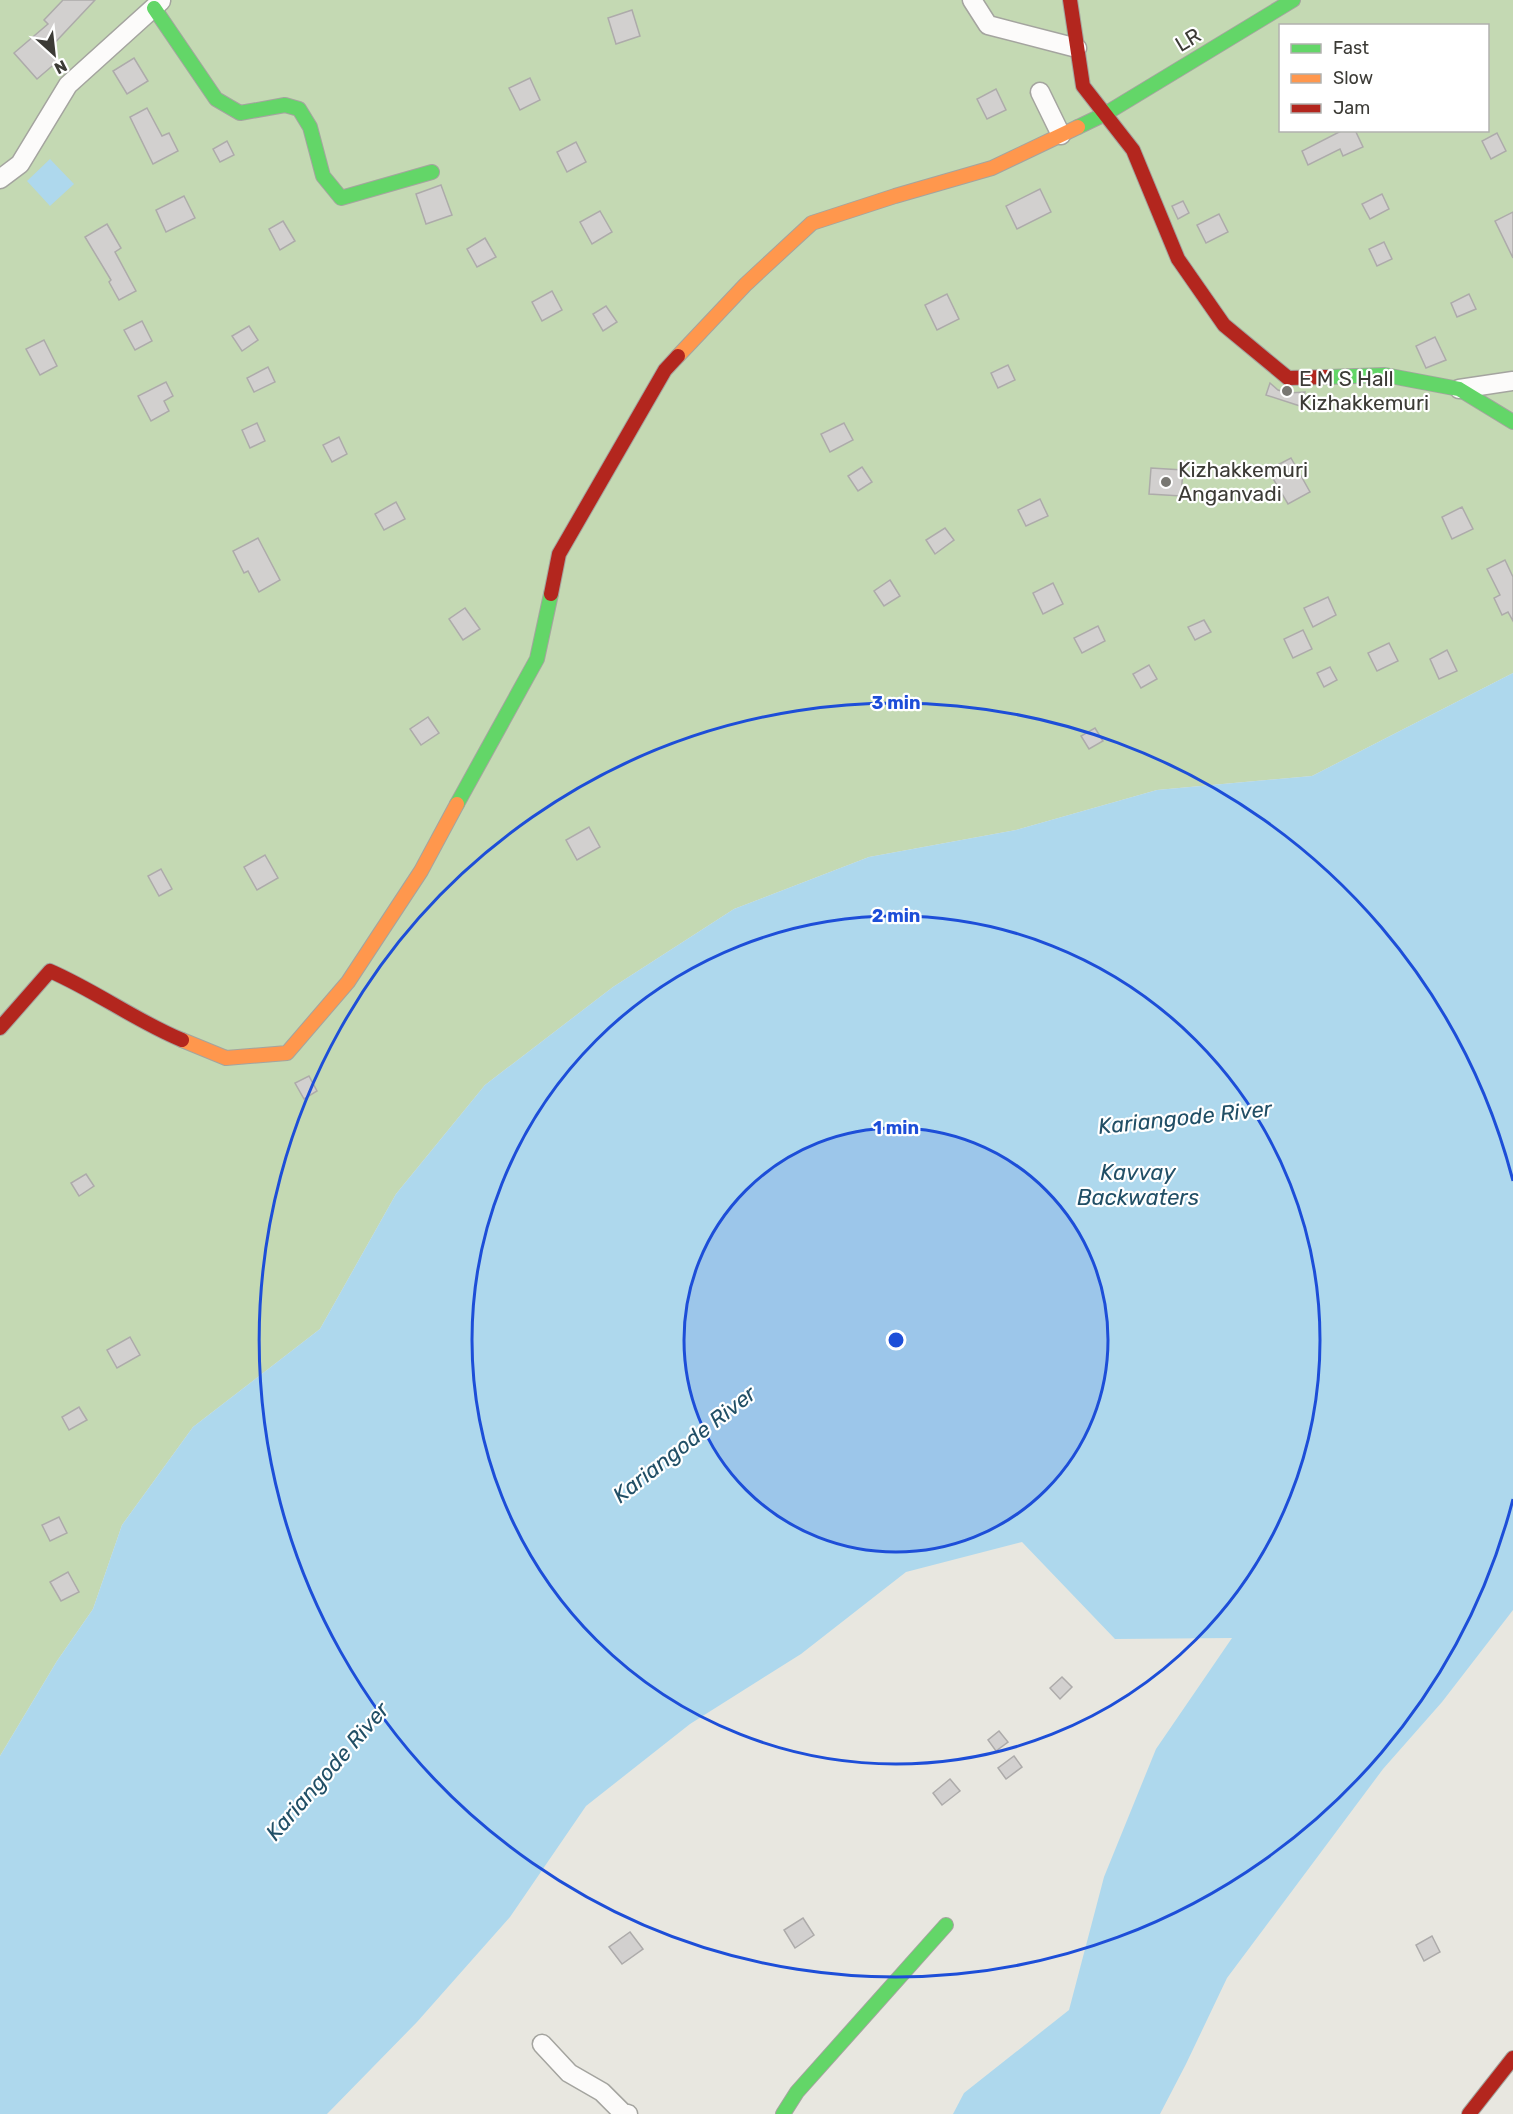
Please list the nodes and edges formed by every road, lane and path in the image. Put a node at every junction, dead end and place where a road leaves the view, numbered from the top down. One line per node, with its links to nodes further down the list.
1 (972, 0): 5 (street)
2 (1070, 0): 5 (street)
3 (1293, 0): 7 (street, LR)
4 (158, 4): 9 (street); 10 (street)
5 (1077, 48): 7 (street)
6 (1040, 92): 8 (street)
7 (1105, 114): 8 (street, LR); 12 (street)
8 (1061, 135): 14 (street, LR)
9 (432, 172)
10 (0, 179)
11 (1513, 381): 12 (street)
12 (1459, 389): 13 (street)
13 (1513, 422)
14 (0, 1028)
15 (946, 1925): 19 (street)
16 (542, 2044): 18 (street)
17 (1513, 2058): 20 (street)
18 (628, 2114)
19 (783, 2114)
20 (1469, 2114)

